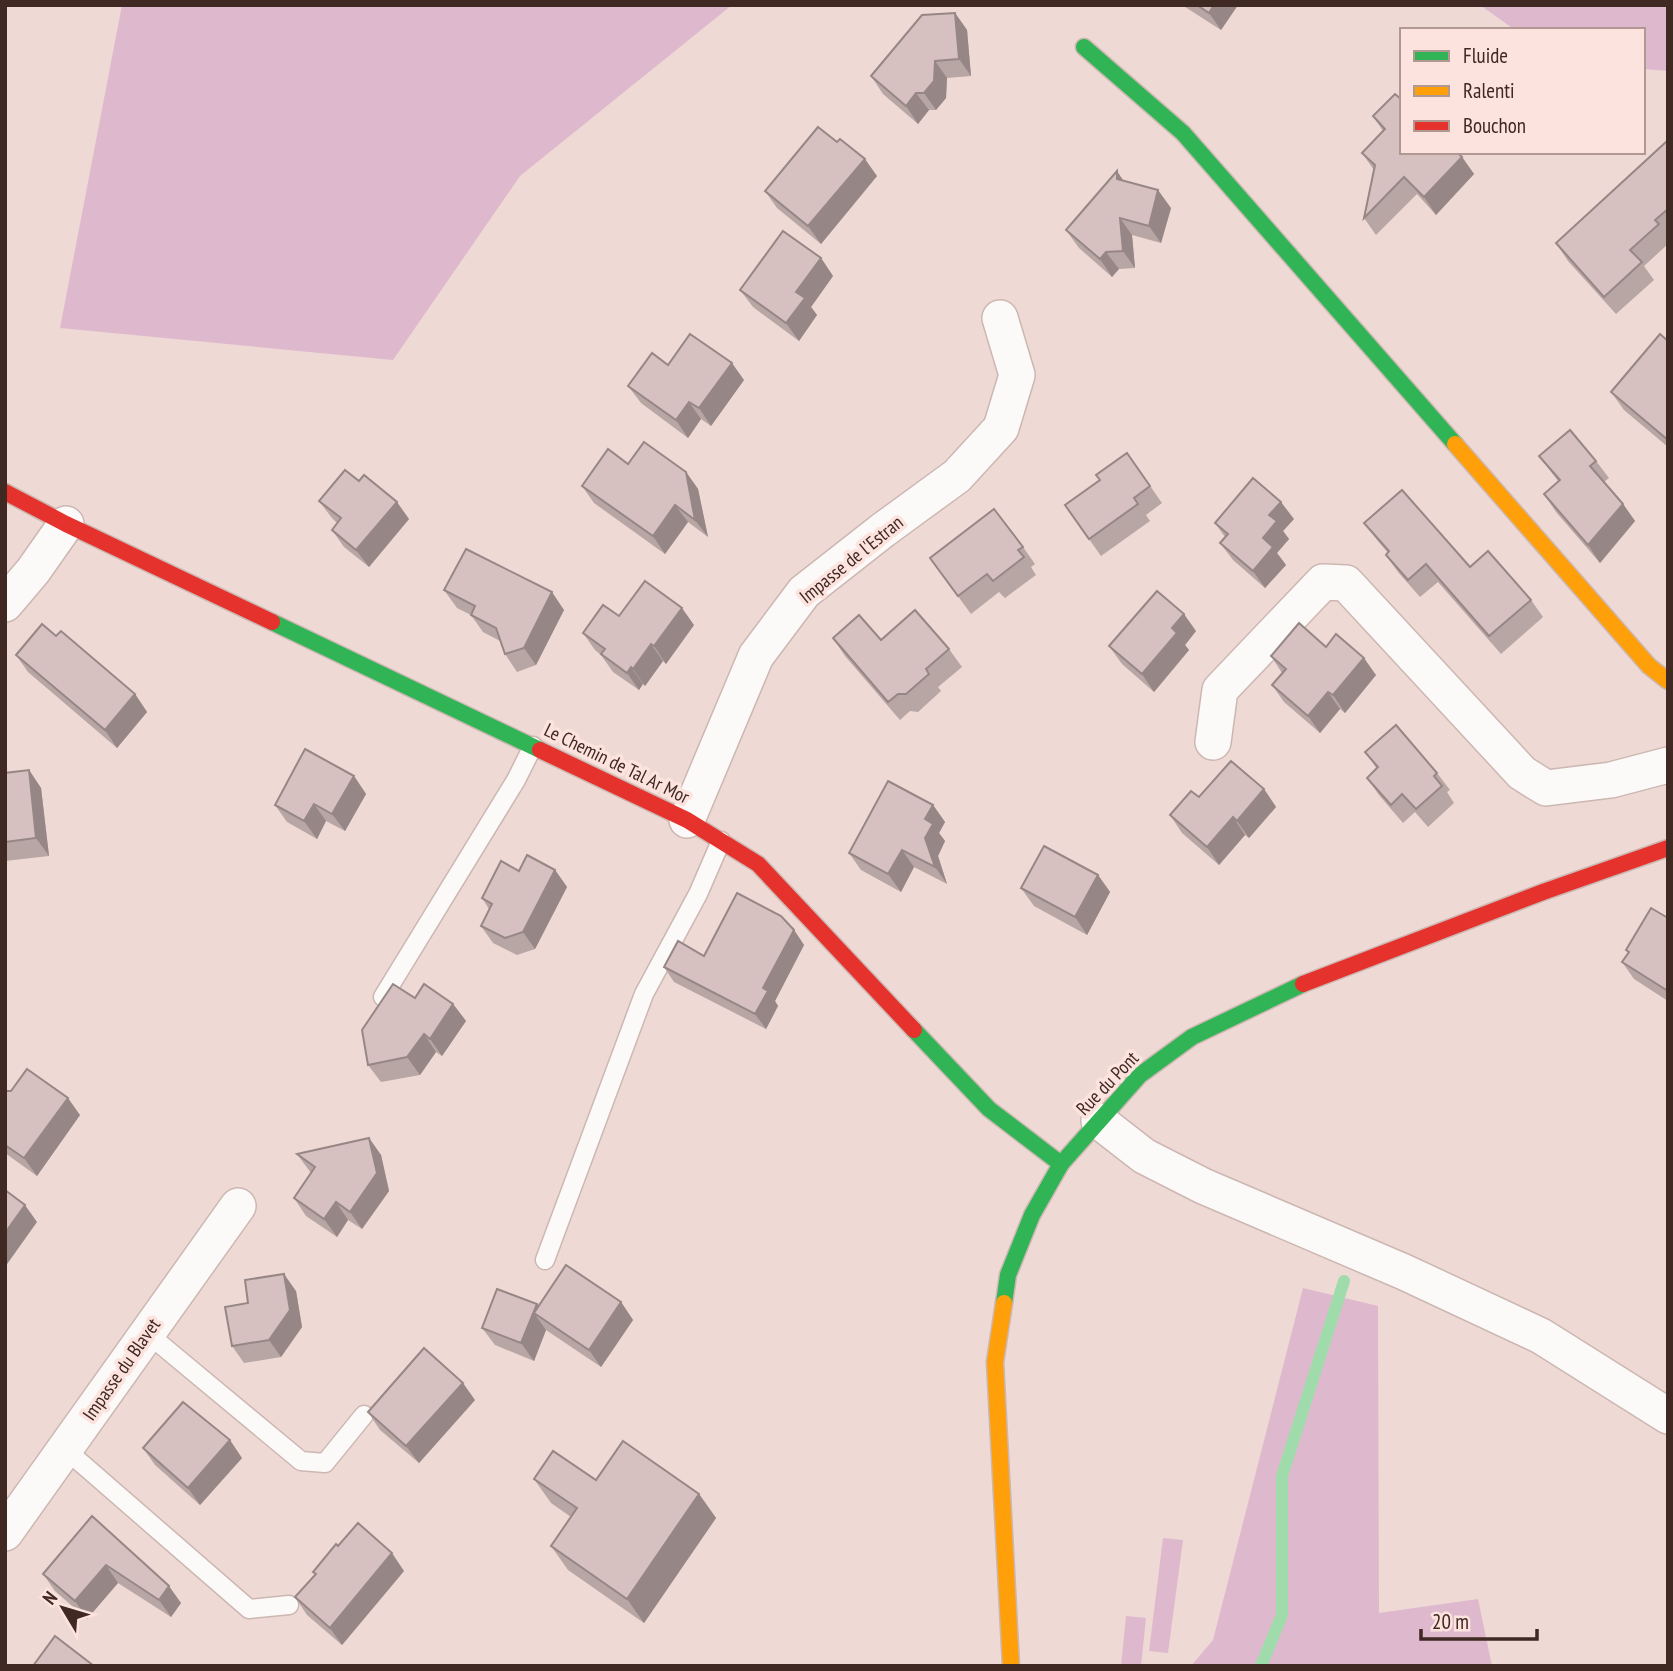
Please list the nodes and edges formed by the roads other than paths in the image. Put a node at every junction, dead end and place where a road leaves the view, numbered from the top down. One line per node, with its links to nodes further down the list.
1 (1084, 47): 6 (street)
2 (1000, 318): 10 (street, Impasse de l'Estran)
3 (5, 492): 4 (street, Le Chemin de Tal Ar Mor)
4 (66, 524): 5 (street); 8 (street, Le Chemin de Tal Ar Mor)
5 (5, 604)
6 (1668, 681)
7 (1213, 741): 9 (street)
8 (533, 746): 10 (street, Le Chemin de Tal Ar Mor); 13 (lane)
9 (1668, 765)
10 (687, 820): 11 (street, Le Chemin de Tal Ar Mor)
11 (720, 841): 15 (street, Le Chemin de Tal Ar Mor); 17 (lane)
12 (1664, 856): 14 (street, Rue du Pont)
13 (383, 997)
14 (1100, 1121): 15 (street, Rue du Pont); 20 (street)
15 (1061, 1164): 24 (street, Rue du Pont)
16 (238, 1206): 18 (street, Impasse du Blavet)
17 (545, 1260)
18 (147, 1334): 19 (lane); 21 (street, Impasse du Blavet)
19 (364, 1415)
20 (1668, 1416)
21 (65, 1449): 22 (street, Impasse du Blavet); 23 (lane)
22 (5, 1533)
23 (289, 1605)
24 (1011, 1666)

